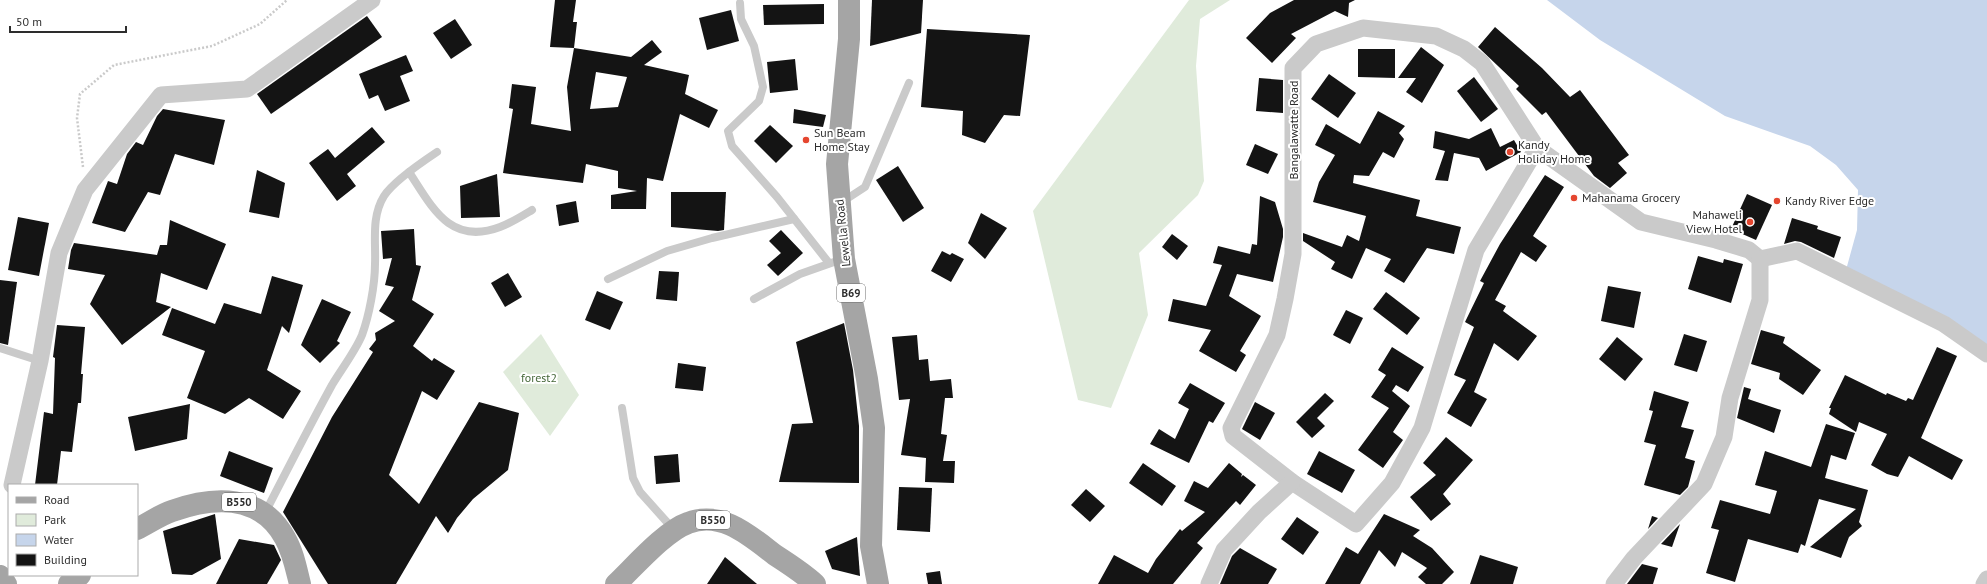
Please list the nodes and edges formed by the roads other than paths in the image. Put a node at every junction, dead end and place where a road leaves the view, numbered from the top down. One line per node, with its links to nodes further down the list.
1 (372, 0): 17 (street)
2 (849, 0): 8 (main road, Lewella Road / B69)
3 (740, 3): 10 (lane)
4 (909, 83): 8 (lane)
5 (1537, 148): 11 (street); 19 (street, Bangalawatte Road); 19 (street, Bangalawatte Road)
6 (437, 152): 7 (lane)
7 (409, 172): 9 (lane); 21 (lane)
8 (840, 203): 12 (main road, Lewella Road / B69)
9 (532, 210)
10 (794, 219): 12 (lane); 13 (lane)
11 (1760, 259): 16 (street); 34 (street)
12 (837, 261): 14 (lane); 32 (main road, Lewella Road / B69)
13 (608, 279)
14 (754, 299)
15 (0, 348): 17 (lane)
16 (1987, 354)
17 (40, 360): 20 (street)
18 (622, 408): 23 (lane)
19 (1292, 482): 33 (street)
20 (12, 484)
21 (265, 513): 22 (main road, B550); 29 (main road, B550)
22 (138, 528)
23 (675, 530): 30 (main road, B550); 31 (main road, B550)
24 (0, 576): 27 (main road)
25 (79, 576): 28 (main road)
26 (1987, 579): 35 (street)
27 (6, 584)
28 (69, 584)
29 (300, 584)
30 (616, 584)
31 (815, 584)
32 (878, 584)
33 (1209, 584)
34 (1614, 584)
35 (1984, 584)

